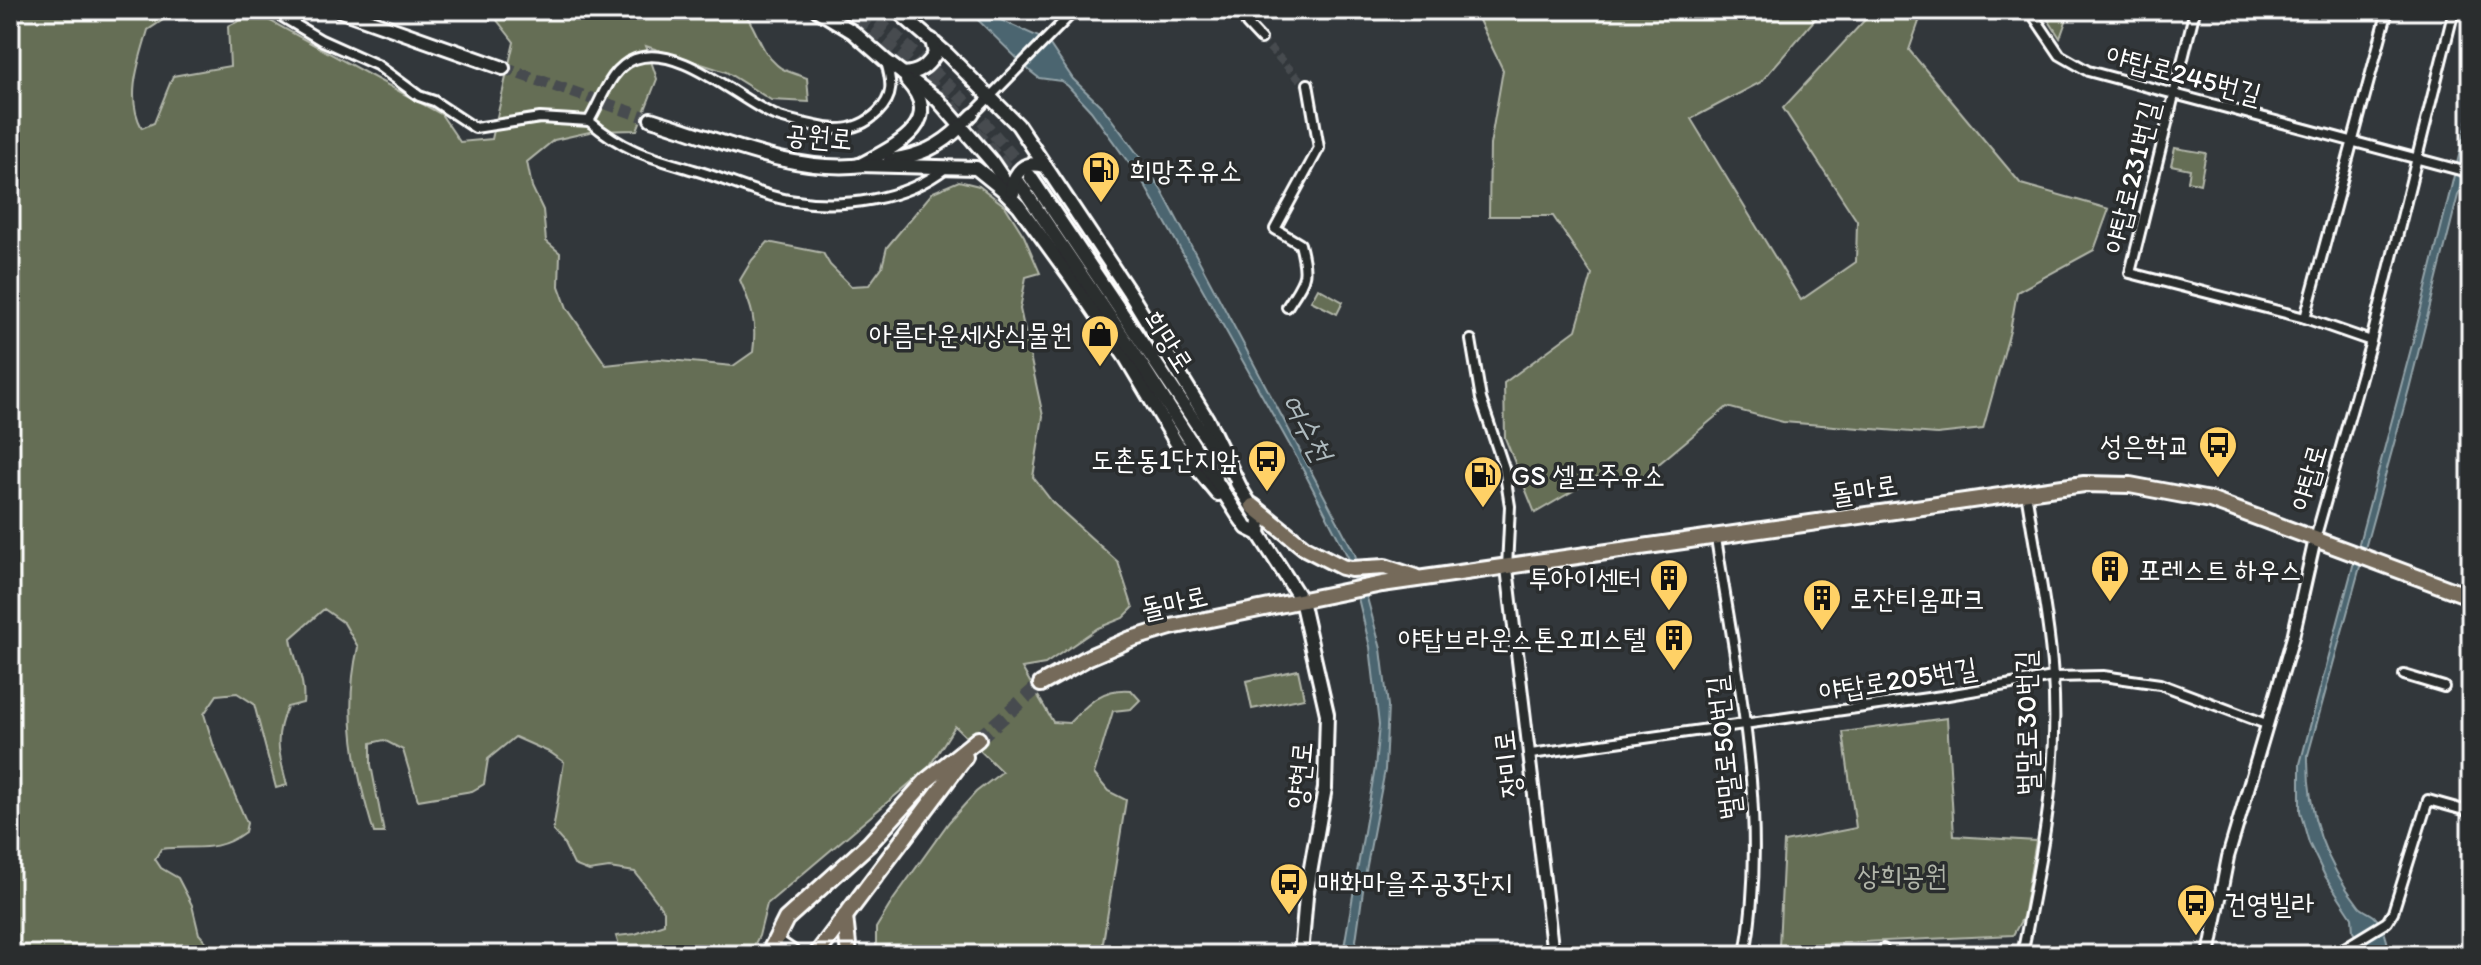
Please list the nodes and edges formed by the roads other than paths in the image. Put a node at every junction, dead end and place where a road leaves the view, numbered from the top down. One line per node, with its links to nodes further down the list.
1 (271, 10): 21 (street)
2 (339, 10): 14 (main road)
3 (817, 10): 13 (main road)
4 (896, 10): 12 (main road)
5 (1075, 10): 18 (street)
6 (1241, 10): 11 (street)
7 (2033, 10): 17 (street, 야탑로245번길)
8 (2195, 10): 17 (street, 야탑로231번길)
9 (2388, 10): 23 (street)
10 (2452, 10): 24 (street, 야탑로)
11 (1261, 39)
12 (932, 40): 15 (main road); 18 (main road)
13 (886, 61): 15 (main road); 21 (street); 25 (main road)
14 (503, 68)
15 (903, 74): 22 (main road)
16 (1308, 84): 31 (street)
17 (2174, 95): 23 (street, 야탑로245번길); 32 (street, 야탑로231번길)
18 (991, 96): 19 (street); 27 (main road)
19 (973, 114): 22 (street, 공원로)
20 (651, 119): 25 (main road, 공원로)
21 (589, 121): 26 (street)
22 (961, 126): 25 (main road, 공원로); 29 (main road)
23 (2352, 141): 24 (street, 야탑로245번길); 32 (street)
24 (2419, 159): 28 (street, 야탑로245번길); 34 (street, 야탑로)
25 (859, 165): 26 (main road)
26 (949, 166): 30 (main road)
27 (1045, 166): 29 (main road); 35 (main road)
28 (2471, 173)
29 (1020, 183): 30 (main road); 35 (main road, 희망로); 38 (main road, 희망로)
30 (1046, 242): 38 (main road)
31 (1287, 307)
32 (2305, 318): 34 (street, 야탑로231번길)
33 (1471, 340): 42 (street)
34 (2371, 341): 41 (street, 야탑로)
35 (1241, 489): 37 (main road, 희망로)
36 (2026, 491): 40 (main road, 돌마로); 41 (main road, 돌마로); 47 (street, 벌말로30번길)
37 (1253, 506): 39 (main road, 희망로); 43 (main road)
38 (1238, 515): 39 (main road, 희망로)
39 (1259, 534): 45 (main road, 희망로)
40 (1716, 538): 42 (main road, 돌마로); 50 (street, 벌말로50번길)
41 (2315, 539): 44 (main road, 돌마로); 51 (street, 야탑로)
42 (1507, 568): 43 (main road, 돌마로); 52 (street, 장미로)
43 (1421, 579): 45 (main road, 돌마로)
44 (2471, 597)
45 (1301, 600): 48 (main road, 돌마로); 61 (main road, 양현로)
46 (2404, 675): 49 (street)
47 (2053, 677): 50 (street, 야탑로205번길); 51 (street, 야탑로205번길); 64 (street, 벌말로30번길)
48 (1041, 684)
49 (2444, 687)
50 (1745, 724): 52 (street, 야탑로205번길); 63 (street, 벌말로50번길)
51 (2266, 724): 65 (street, 야탑로)
52 (1531, 754): 62 (street, 장미로)
53 (2471, 812): 66 (street)
54 (845, 916): 55 (main road); 59 (main road); 60 (main road)
55 (777, 939): 56 (street); 57 (street); 58 (main road)
56 (793, 950)
57 (762, 955)
58 (768, 955)
59 (816, 955)
60 (849, 955)
61 (1301, 955)
62 (1553, 955)
63 (1745, 955)
64 (2022, 955)
65 (2209, 955)
66 (2333, 955)

